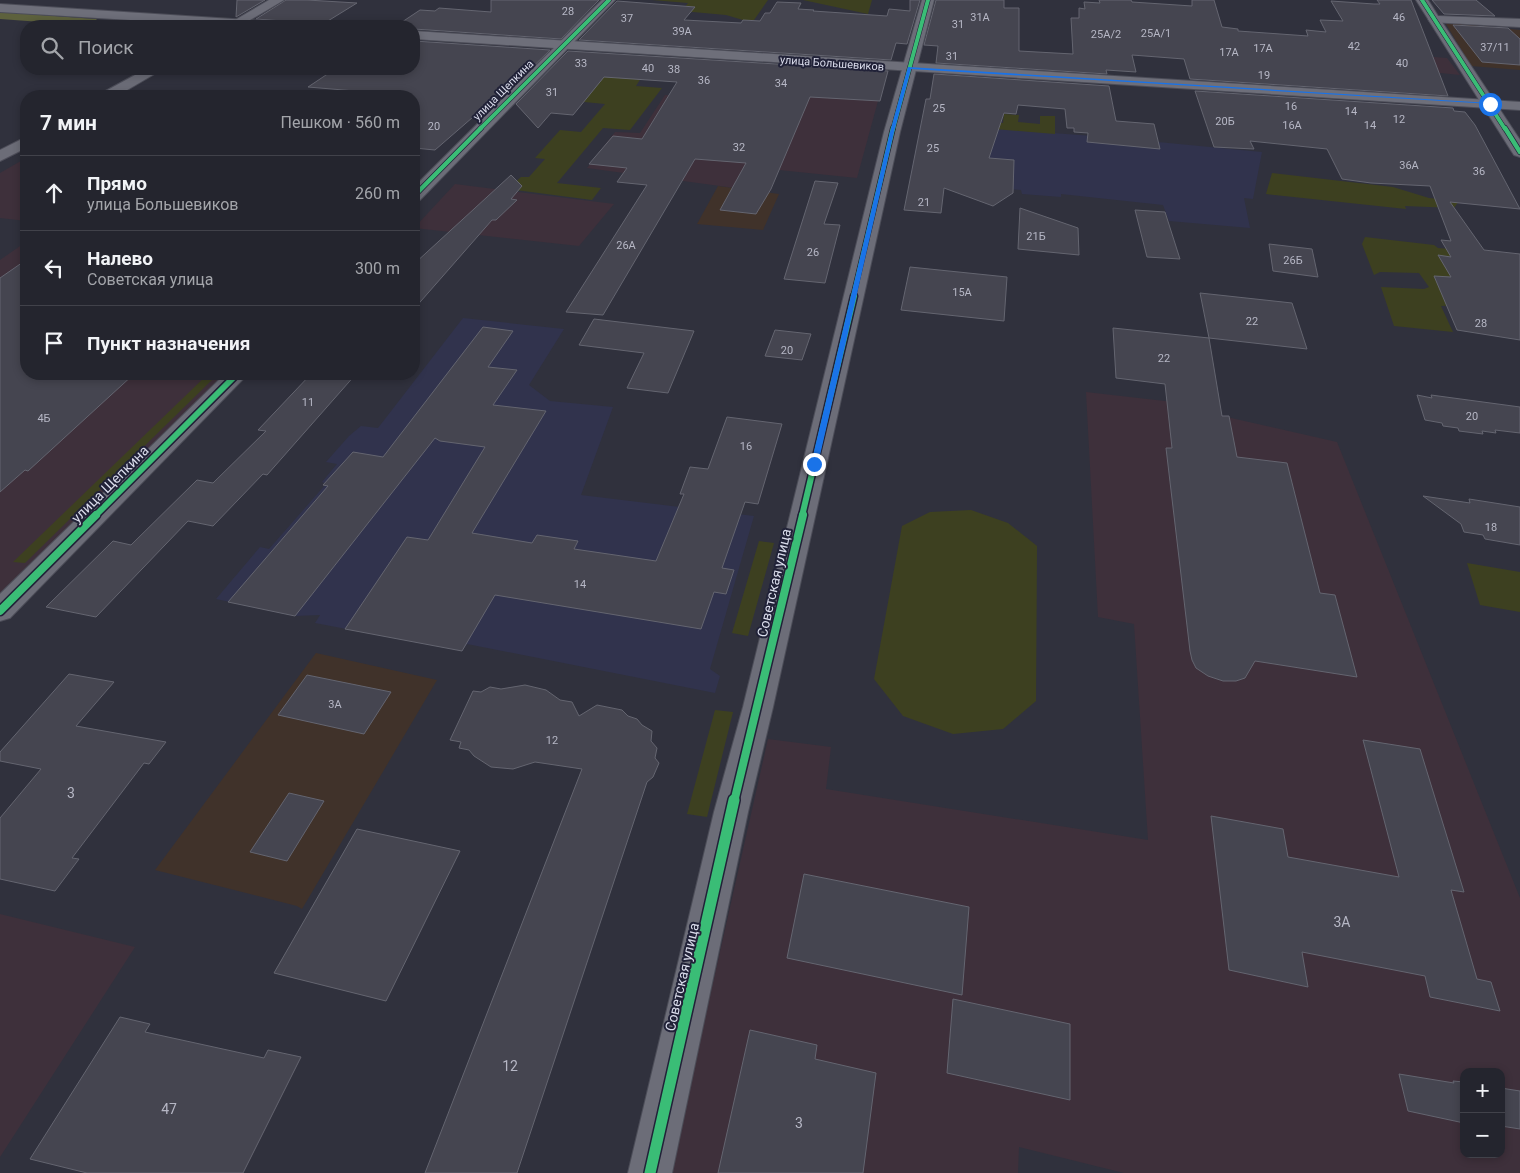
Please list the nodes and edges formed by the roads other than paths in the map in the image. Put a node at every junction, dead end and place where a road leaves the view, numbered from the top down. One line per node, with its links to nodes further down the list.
1 (278, 0): 8 (street)
2 (609, 0): 11 (street, улица Щепкина)
3 (928, 0): 12 (street, Советская улица)
4 (1422, 0): 6 (street)
5 (0, 8): 7 (main road)
6 (1434, 19): 9 (street); 15 (street)
7 (165, 20)
8 (243, 20)
9 (1520, 23)
10 (420, 35): 11 (main road, улица Большевиков)
11 (563, 46): 12 (main road, улица Большевиков); 20 (street, улица Щепкина)
12 (909, 68): 15 (main road, улица Большевиков); 23 (street, Советская улица)
13 (145, 75): 14 (street)
14 (118, 90)
15 (1490, 104): 16 (main road, улица Большевиков); 18 (street)
16 (1520, 106)
17 (20, 145): 19 (street)
18 (1520, 152)
19 (0, 156)
20 (420, 190)
21 (231, 380): 22 (street, улица Щепкина)
22 (0, 611)
23 (650, 1173)

